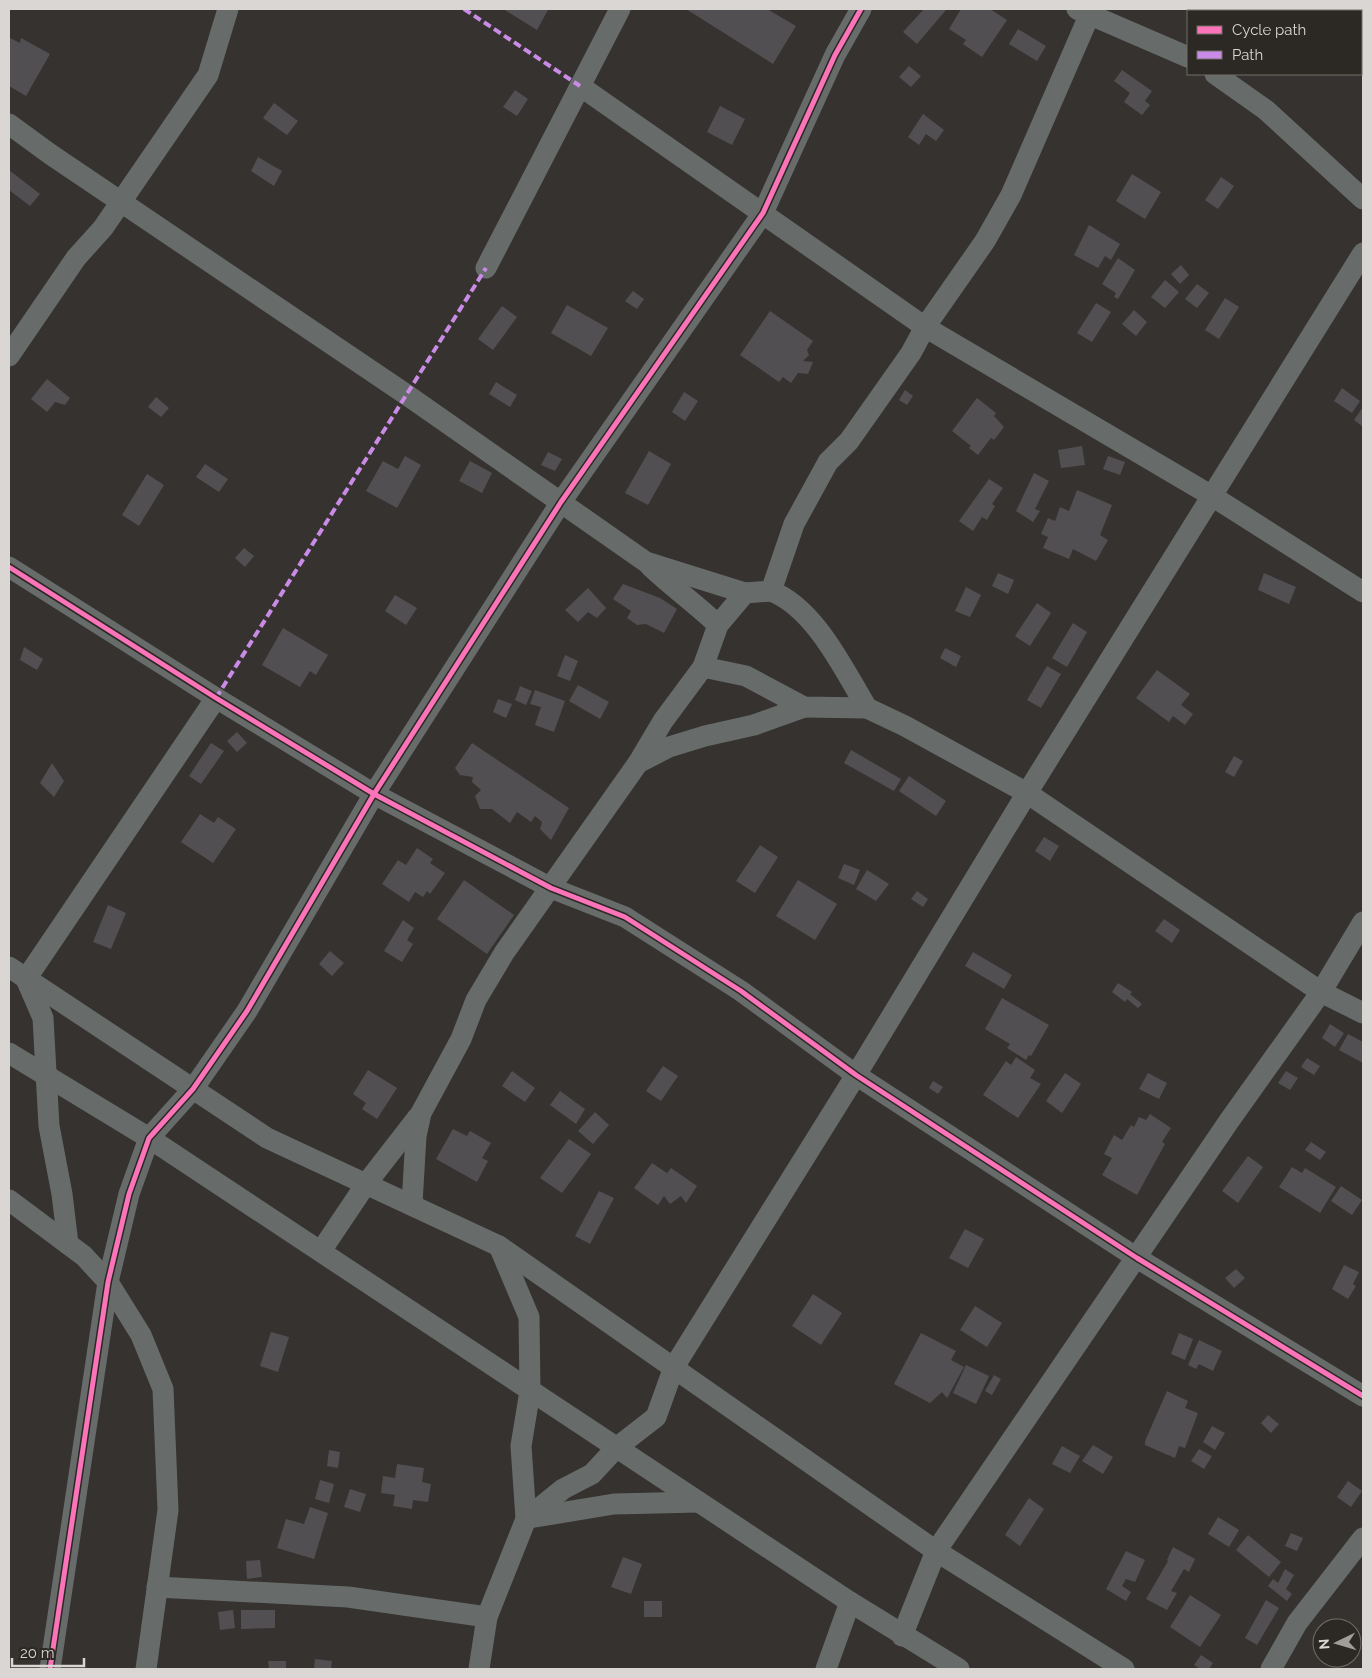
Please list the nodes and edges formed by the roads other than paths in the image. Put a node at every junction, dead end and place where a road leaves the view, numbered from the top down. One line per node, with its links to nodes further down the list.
1 (228, 9): 10 (street)
2 (620, 9): 7 (street)
3 (861, 9): 11 (street)
4 (1086, 11): 5 (street); 14 (street)
5 (1187, 57)
6 (1216, 75): 9 (street)
7 (580, 86): 11 (street); 13 (street)
8 (9, 124): 10 (street)
9 (1363, 199)
10 (121, 201): 15 (street); 17 (street)
11 (763, 213): 14 (street); 17 (street)
12 (1363, 253): 16 (street)
13 (486, 268)
14 (925, 327): 16 (street); 20 (street)
15 (9, 356)
16 (1212, 496): 21 (street); 29 (street)
17 (562, 502): 18 (street); 30 (street)
18 (646, 562): 22 (street); 23 (street)
19 (9, 567): 25 (street)
20 (772, 591): 22 (street); 27 (street)
21 (1363, 592)
22 (745, 593): 23 (street)
23 (718, 625): 24 (street)
24 (703, 667): 26 (street); 28 (street)
25 (216, 698): 30 (street); 33 (street)
26 (804, 706): 27 (street); 28 (street)
27 (867, 708): 29 (street)
28 (638, 763): 31 (street)
29 (1027, 793): 34 (street); 37 (street)
30 (374, 794): 31 (street); 39 (street)
31 (551, 888): 37 (street); 40 (street)
32 (1363, 922): 34 (street)
33 (18, 973): 38 (street); 39 (street)
34 (1322, 992): 35 (street); 48 (street)
35 (1363, 1013)
36 (9, 1052): 38 (street)
37 (856, 1075): 48 (street); 50 (street)
38 (47, 1076): 41 (street); 45 (street)
39 (193, 1090): 41 (street); 42 (street)
40 (421, 1113): 42 (street); 44 (street)
41 (149, 1138): 47 (street); 49 (street)
42 (366, 1184): 44 (street); 47 (street)
43 (9, 1200): 45 (street)
44 (412, 1204): 46 (street)
45 (68, 1244): 49 (street)
46 (499, 1246): 50 (street); 51 (street)
47 (321, 1251): 51 (street)
48 (1137, 1258): 52 (street); 57 (street)
49 (108, 1282): 58 (street); 62 (street)
50 (674, 1367): 53 (street); 57 (street)
51 (530, 1391): 53 (street); 55 (street)
52 (1363, 1396)
53 (616, 1448): 54 (street); 55 (street)
54 (698, 1502): 55 (street); 59 (street)
55 (526, 1519): 60 (street)
56 (1363, 1538): 68 (street)
57 (936, 1551): 61 (street); 67 (street)
58 (158, 1587): 60 (street); 63 (street)
59 (850, 1602): 61 (street); 65 (street)
60 (487, 1617): 64 (street)
61 (902, 1636): 66 (street)
62 (50, 1669)
63 (146, 1669)
64 (479, 1669)
65 (826, 1669)
66 (959, 1669)
67 (1124, 1669)
68 (1271, 1669)

